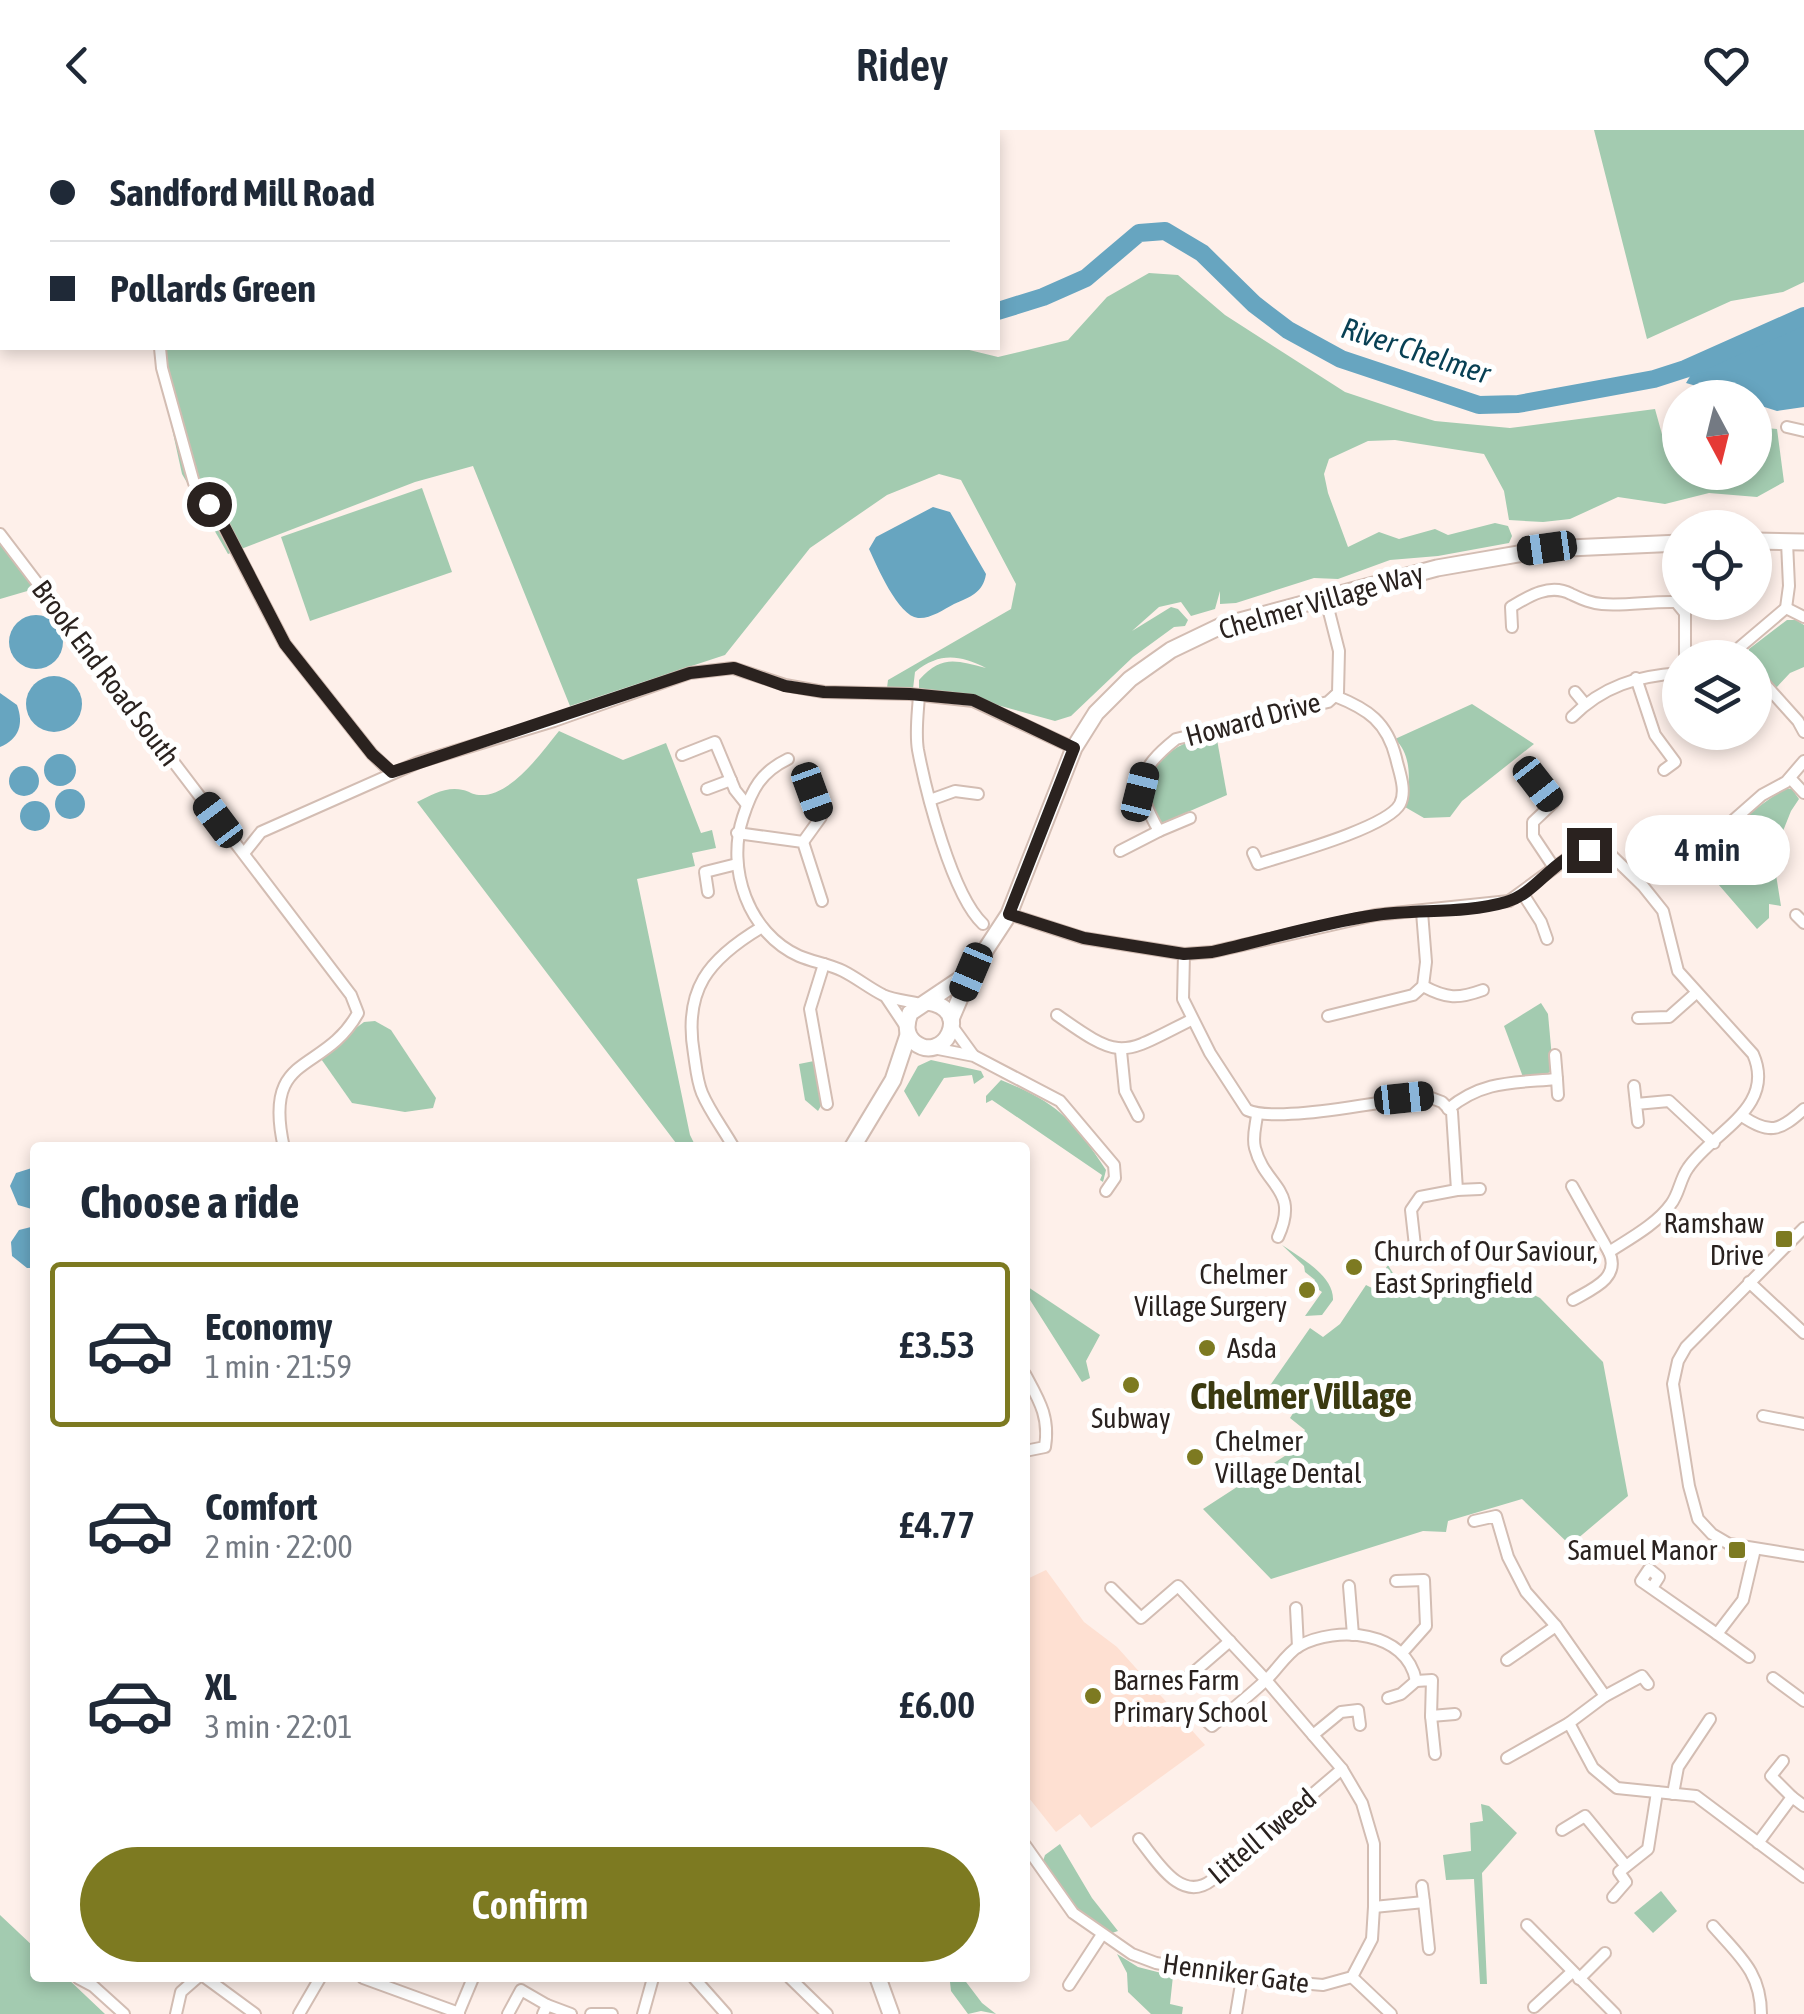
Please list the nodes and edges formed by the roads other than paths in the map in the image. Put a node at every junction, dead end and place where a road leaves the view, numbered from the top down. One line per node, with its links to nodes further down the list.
1 (160, 350): 31 (street)
2 (1787, 427): 3 (street)
3 (1804, 431)
4 (0, 534): 47 (street, Brook End Road South)
5 (1772, 542): 6 (street)
6 (1786, 542): 7 (street); 12 (street)
7 (1804, 542)
8 (1662, 544): 9 (street, Chelmer Village Way)
9 (1325, 596): 22 (street, Howard Drive); 26 (street, Chelmer Village Way)
10 (1498, 603): 11 (street)
11 (1511, 608): 14 (street); 15 (street)
12 (1786, 608): 13 (street); 16 (street)
13 (1804, 617)
14 (1512, 627)
15 (1685, 640)
16 (1752, 640)
17 (1662, 675): 18 (street)
18 (1636, 678): 23 (street); 30 (street)
19 (1576, 692): 23 (street)
20 (1772, 692): 25 (street)
21 (919, 695): 26 (street); 31 (street); 39 (street)
22 (1335, 696): 42 (street, Howard Drive); 48 (street)
23 (1585, 704): 24 (street)
24 (1572, 716)
25 (1804, 732)
26 (1074, 748): 55 (street, Chelmer Village Way)
27 (682, 754): 33 (street)
28 (788, 759): 40 (street)
29 (1804, 761): 32 (street)
30 (1664, 770)
31 (392, 772): 47 (street)
32 (1790, 778): 37 (street); 44 (street)
33 (731, 780): 35 (street); 40 (street)
34 (1538, 784): 50 (street)
35 (707, 789)
36 (812, 792): 45 (street)
37 (1804, 793)
38 (978, 794): 39 (street)
39 (930, 800): 56 (street)
40 (746, 805): 43 (street)
41 (1190, 818): 42 (street)
42 (1159, 831): 46 (street)
43 (738, 833): 45 (street); 49 (street)
44 (1712, 839)
45 (802, 842): 53 (street)
46 (1120, 851)
47 (245, 852): 89 (street, Brook End Road South)
48 (1253, 852)
49 (737, 864): 51 (street); 57 (street)
50 (1554, 866): 52 (street); 64 (street)
51 (708, 892)
52 (1523, 894): 54 (street); 58 (street)
53 (822, 901)
54 (1422, 912): 59 (street); 62 (street)
55 (1009, 914): 59 (street); 61 (street, Chelmer Village Way)
56 (982, 924)
57 (762, 927): 60 (street); 90 (street)
58 (1547, 938)
59 (1184, 954): 70 (street)
60 (824, 964): 65 (street); 81 (street)
61 (971, 972): 66 (street, Chelmer Village Way); 71 (street, Chelmer Village Way)
62 (1423, 986): 63 (street); 68 (street)
63 (1483, 990)
64 (1696, 993): 69 (street); 87 (street)
65 (886, 997): 66 (street); 72 (street)
66 (925, 1003): 71 (street); 72 (street, Chelmer Village Way)
67 (1057, 1015): 74 (street)
68 (1328, 1016)
69 (1638, 1018)
70 (1191, 1020): 74 (street); 85 (street)
71 (952, 1023): 73 (street, Chelmer Village Way); 76 (street)
72 (907, 1031): 73 (street); 78 (street, Chelmer Village Way)
73 (929, 1048): 76 (street); 78 (street, Chelmer Village Way)
74 (1121, 1051): 86 (street)
75 (1555, 1054): 77 (street)
76 (974, 1056): 96 (street)
77 (1557, 1079): 80 (street); 83 (street)
78 (893, 1080): 91 (street, Chelmer Village Way)
79 (1634, 1086): 82 (street)
80 (1558, 1095)
81 (826, 1104)
82 (1636, 1104): 88 (street); 92 (street)
83 (1448, 1109): 85 (street); 95 (street)
84 (1804, 1109): 87 (street)
85 (1257, 1114): 98 (street)
86 (1138, 1116)
87 (1742, 1116): 92 (street)
88 (1638, 1122)
89 (283, 1142)
90 (731, 1142)
91 (856, 1142)
92 (1714, 1144): 100 (street)
93 (1572, 1186): 100 (street)
94 (1480, 1188): 95 (street)
95 (1457, 1190): 99 (street)
96 (1106, 1191)
97 (1804, 1228): 101 (street)
98 (1278, 1238)
99 (1416, 1246)
100 (1609, 1252): 102 (street)
101 (1749, 1282): 103 (street); 109 (street)
102 (1573, 1300)
103 (1804, 1333)
104 (1030, 1383): 107 (street)
105 (1763, 1416): 106 (street)
106 (1804, 1424)
107 (1030, 1450)
108 (1474, 1521): 116 (street)
109 (1755, 1550): 110 (street); 118 (street)
110 (1804, 1556)
111 (1396, 1581): 121 (street)
112 (1349, 1586): 117 (street)
113 (1111, 1588): 119 (street, Henniker Gate)
114 (1652, 1588): 118 (street)
115 (1296, 1608): 120 (street)
116 (1556, 1626): 123 (street); 129 (street)
117 (1353, 1634): 120 (street); 121 (street)
118 (1717, 1634): 122 (street)
119 (1230, 1641): 125 (street, Henniker Gate); 128 (street)
120 (1298, 1647): 125 (street)
121 (1402, 1653): 126 (street)
122 (1748, 1657)
123 (1507, 1660)
124 (1773, 1678): 131 (street)
125 (1266, 1680): 133 (street); 138 (street, Henniker Gate)
126 (1416, 1681): 130 (street); 134 (street)
127 (1648, 1684): 129 (street)
128 (1191, 1687)
129 (1605, 1696): 136 (street)
130 (1388, 1698)
131 (1804, 1701)
132 (1454, 1714): 134 (street)
133 (1200, 1716)
134 (1431, 1716): 139 (street)
135 (1710, 1719): 144 (street)
136 (1569, 1724): 140 (street); 143 (street)
137 (1360, 1725): 138 (street)
138 (1313, 1735): 142 (street, Henniker Gate)
139 (1435, 1754)
140 (1507, 1758)
141 (1783, 1761): 145 (street)
142 (1342, 1769): 148 (street, Littell Tweed); 156 (street, Henniker Gate)
143 (1657, 1792): 144 (street); 151 (street)
144 (1674, 1794): 149 (street)
145 (1792, 1798): 146 (street); 149 (street)
146 (1804, 1806)
147 (1562, 1830): 151 (street)
148 (1138, 1839)
149 (1758, 1843): 152 (street)
150 (1030, 1855): 159 (street, Henniker Gate)
151 (1626, 1866): 154 (street)
152 (1804, 1878)
153 (1422, 1886): 155 (street)
154 (1613, 1897)
155 (1424, 1902): 156 (street); 160 (street)
156 (1374, 1907): 163 (street, Henniker Gate)
157 (1527, 1925): 162 (street)
158 (1713, 1926): 194 (street)
159 (1101, 1936): 164 (street, Henniker Gate); 175 (street)
160 (1429, 1950)
161 (1605, 1953): 162 (street)
162 (1575, 1975): 176 (street); 193 (street)
163 (1352, 1977): 164 (street, Henniker Gate); 192 (street)
164 (1242, 1978): 191 (street)
165 (86, 1982): 180 (street)
166 (192, 1982): 181 (street)
167 (211, 1982): 182 (street)
168 (318, 1982): 183 (street)
169 (374, 1982): 179 (street)
170 (471, 1982): 179 (street)
171 (653, 1982): 188 (street)
172 (698, 1982): 189 (street)
173 (794, 1982): 178 (street)
174 (879, 1982): 190 (street)
175 (1068, 1985)
176 (1534, 2007)
177 (545, 2010): 184 (street); 185 (street)
178 (822, 2012)
179 (458, 2013)
180 (124, 2014)
181 (176, 2014)
182 (255, 2014)
183 (298, 2014)
184 (508, 2014)
185 (571, 2014)
186 (590, 2014): 187 (street)
187 (612, 2014)
188 (642, 2014)
189 (726, 2014)
190 (891, 2014)
191 (1236, 2014)
192 (1390, 2014)
193 (1614, 2014)
194 (1761, 2014)

